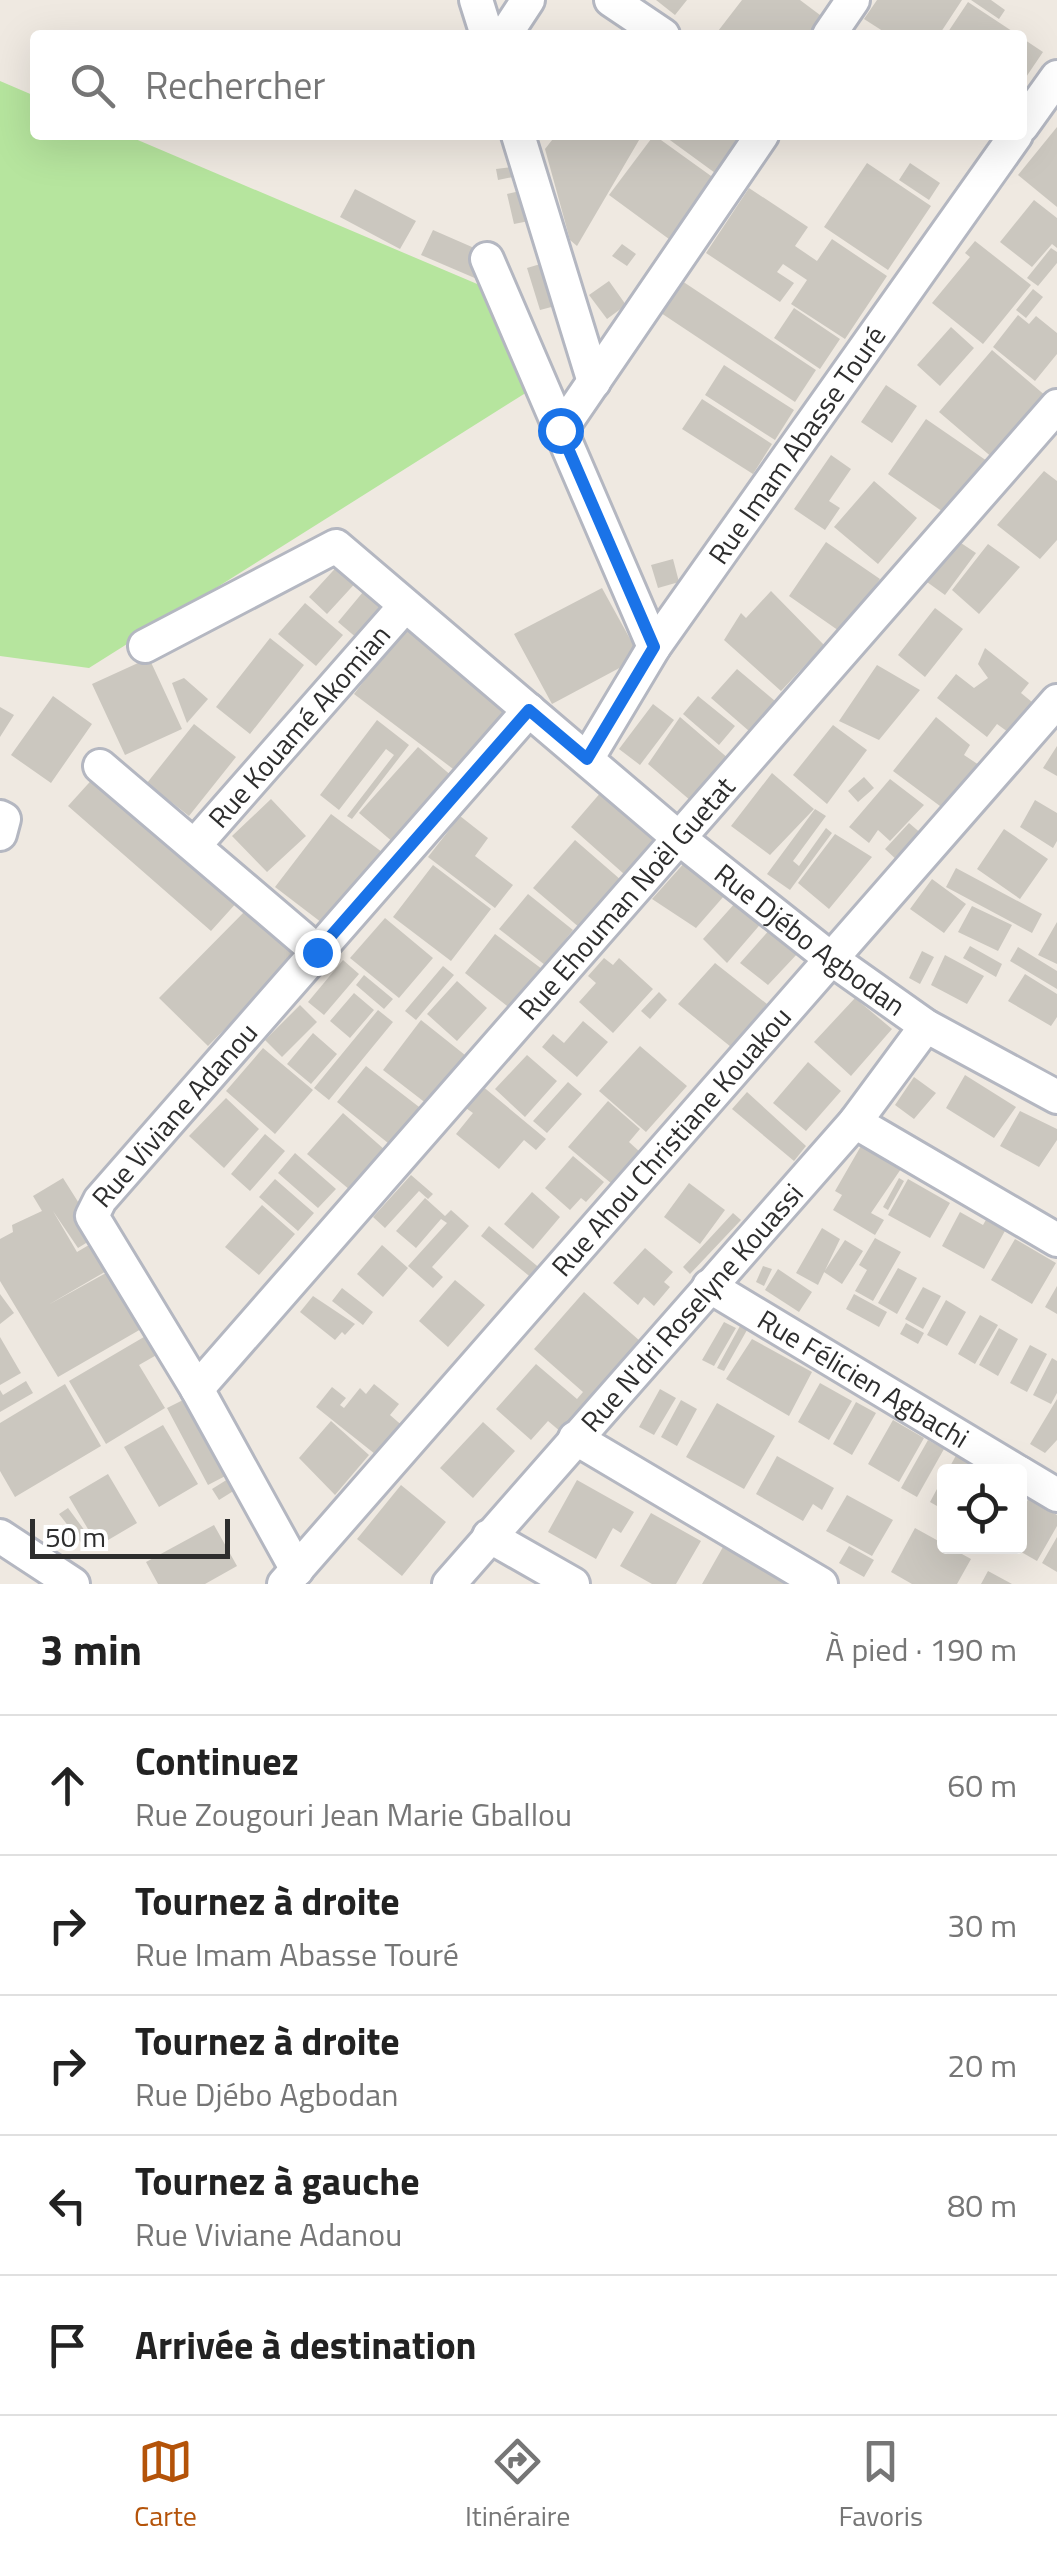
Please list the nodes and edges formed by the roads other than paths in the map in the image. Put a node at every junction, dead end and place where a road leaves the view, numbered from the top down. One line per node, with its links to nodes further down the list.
1 (476, 0): 5 (street)
2 (528, 0): 6 (street)
3 (611, 0): 7 (street)
4 (853, 0): 8 (street)
5 (485, 30)
6 (507, 30)
7 (656, 30)
8 (834, 30)
9 (1057, 77): 10 (street, Rue Imam Abasse Touré)
10 (1027, 112)
11 (520, 140): 15 (street)
12 (759, 140): 15 (street)
13 (1004, 140): 20 (street, Rue Imam Abasse Touré)
14 (486, 259): 17 (street)
15 (594, 382): 17 (street)
16 (1057, 406): 27 (street, Rue Ehouman Noël Guetat)
17 (560, 430): 20 (street)
18 (404, 607): 19 (street, Rue Djébo Agbodan); 22 (street, Rue Djébo Agbodan); 28 (street, Rue Kouamé Akomian)
19 (145, 646)
20 (654, 647): 23 (street, Rue Imam Abasse Touré)
21 (1057, 701): 30 (street, Rue Ahou Christiane Kouakou)
22 (529, 710): 23 (street, Rue Djébo Agbodan); 29 (street, Rue Viviane Adanou)
23 (587, 759): 27 (street, Rue Djébo Agbodan)
24 (100, 766): 28 (street)
25 (0, 817): 26 (street)
26 (0, 834)
27 (680, 839): 30 (street, Rue Djébo Agbodan); 36 (street, Rue Ehouman Noël Guetat)
28 (195, 845): 29 (street)
29 (317, 952): 36 (street, Rue Viviane Adanou)
30 (830, 958): 31 (street, Rue Djébo Agbodan); 43 (street, Rue Ahou Christiane Kouakou)
31 (926, 1026): 32 (street, Rue Djébo Agbodan); 33 (street, Rue N'dri Roselyne Kouassi)
32 (1052, 1082)
33 (855, 1122): 34 (street); 35 (street, Rue N'dri Roselyne Kouassi)
34 (1057, 1240)
35 (709, 1286): 37 (street, Rue N'dri Roselyne Kouassi); 38 (street, Rue Félicien Agbachi)
36 (197, 1389): 43 (street, Rue Viviane Adanou)
37 (574, 1438): 42 (street, Rue N'dri Roselyne Kouassi); 47 (street)
38 (1005, 1464)
39 (1027, 1477): 40 (street, Rue Félicien Agbachi)
40 (1057, 1495)
41 (0, 1536): 45 (street)
42 (489, 1536): 44 (street, Rue N'dri Roselyne Kouassi); 46 (street)
43 (290, 1577)
44 (451, 1583)
45 (73, 1584)
46 (573, 1584)
47 (821, 1584)

